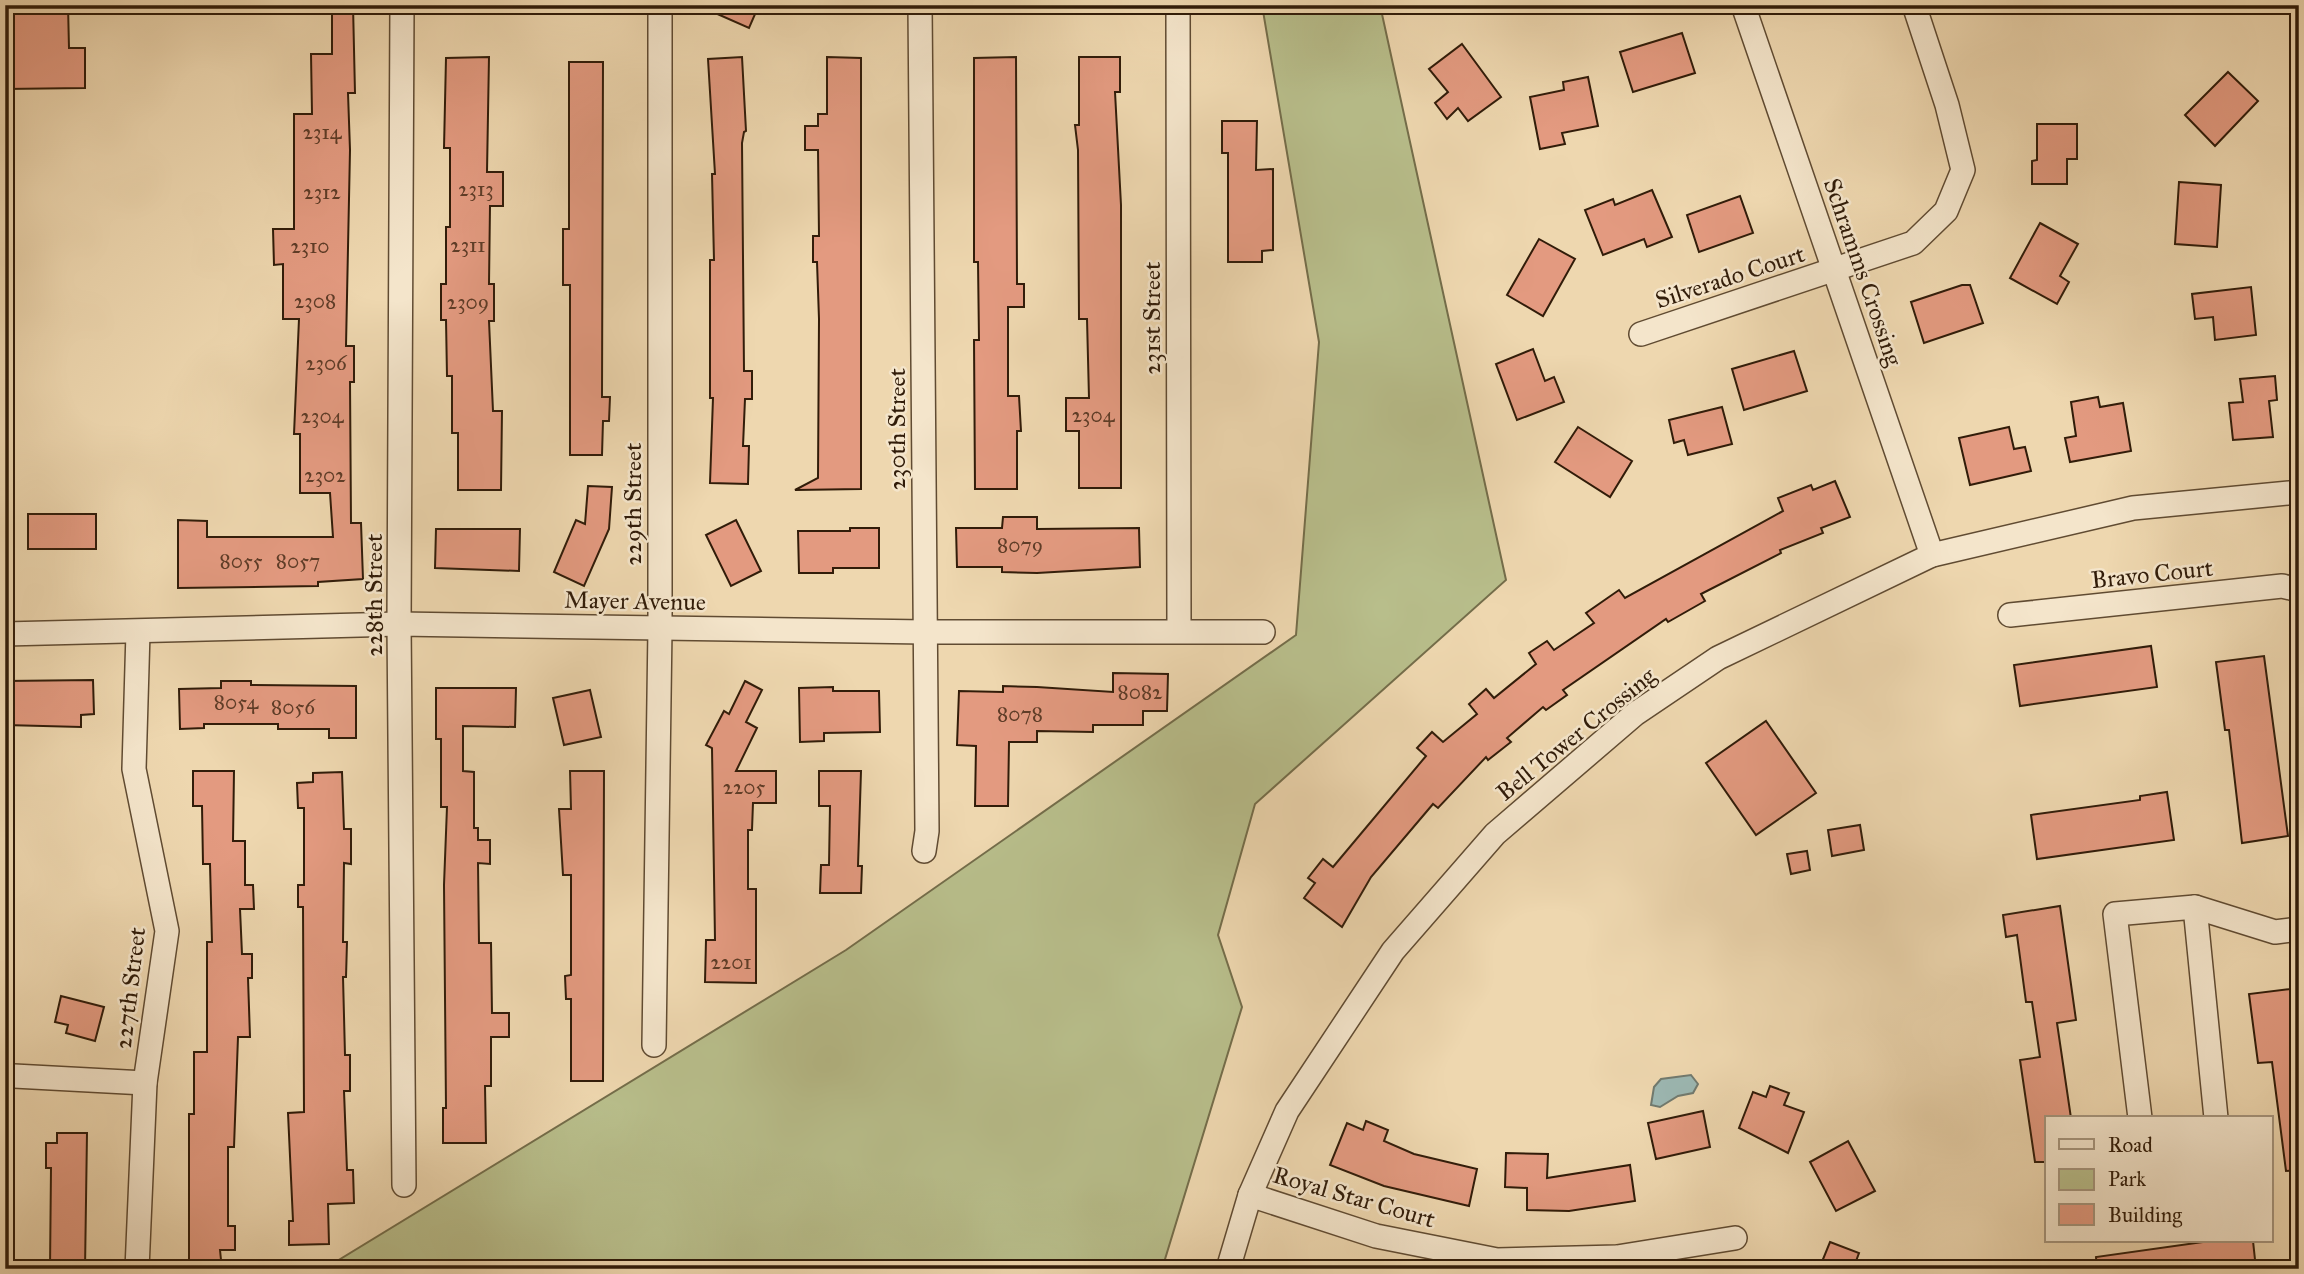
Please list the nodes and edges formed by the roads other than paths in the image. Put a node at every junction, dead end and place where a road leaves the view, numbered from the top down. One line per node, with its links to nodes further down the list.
1 (402, 5): 13 (street, 228th Street)
2 (660, 5): 14 (street, 229th Street)
3 (920, 5): 17 (street, 230th Street)
4 (1178, 5): 15 (street, 231st Street)
5 (1743, 5): 7 (street, Schramms Crossing)
6 (1914, 5): 7 (street, Silverado Court)
7 (1835, 271): 8 (street, Silverado Court); 10 (street, Schramms Crossing)
8 (1642, 334)
9 (2299, 492): 10 (street, Bell Tower Crossing)
10 (1932, 555): 29 (street, Bell Tower Crossing)
11 (2299, 590): 12 (street, Bravo Court)
12 (2010, 615)
13 (399, 624): 14 (street, Mayer Avenue); 16 (street, Mayer Avenue); 28 (street, 228th Street)
14 (660, 628): 17 (street, Mayer Avenue); 23 (street, 229th Street)
15 (1179, 630): 17 (street, Mayer Avenue); 18 (street, Mayer Avenue)
16 (138, 632): 19 (street, Mayer Avenue); 25 (street, 227th Street)
17 (925, 632): 20 (street, 230th Street)
18 (1263, 632)
19 (5, 634)
20 (924, 852)
21 (2195, 907): 22 (street); 26 (street); 27 (street)
22 (2299, 929)
23 (654, 1045)
24 (14, 1076): 25 (street)
25 (145, 1083): 31 (street, 227th Street)
26 (2140, 1116)
27 (2216, 1116)
28 (404, 1185)
29 (1250, 1195): 30 (street, Royal Star Court); 32 (street, Bell Tower Crossing)
30 (1735, 1238)
31 (137, 1269)
32 (1228, 1269)

